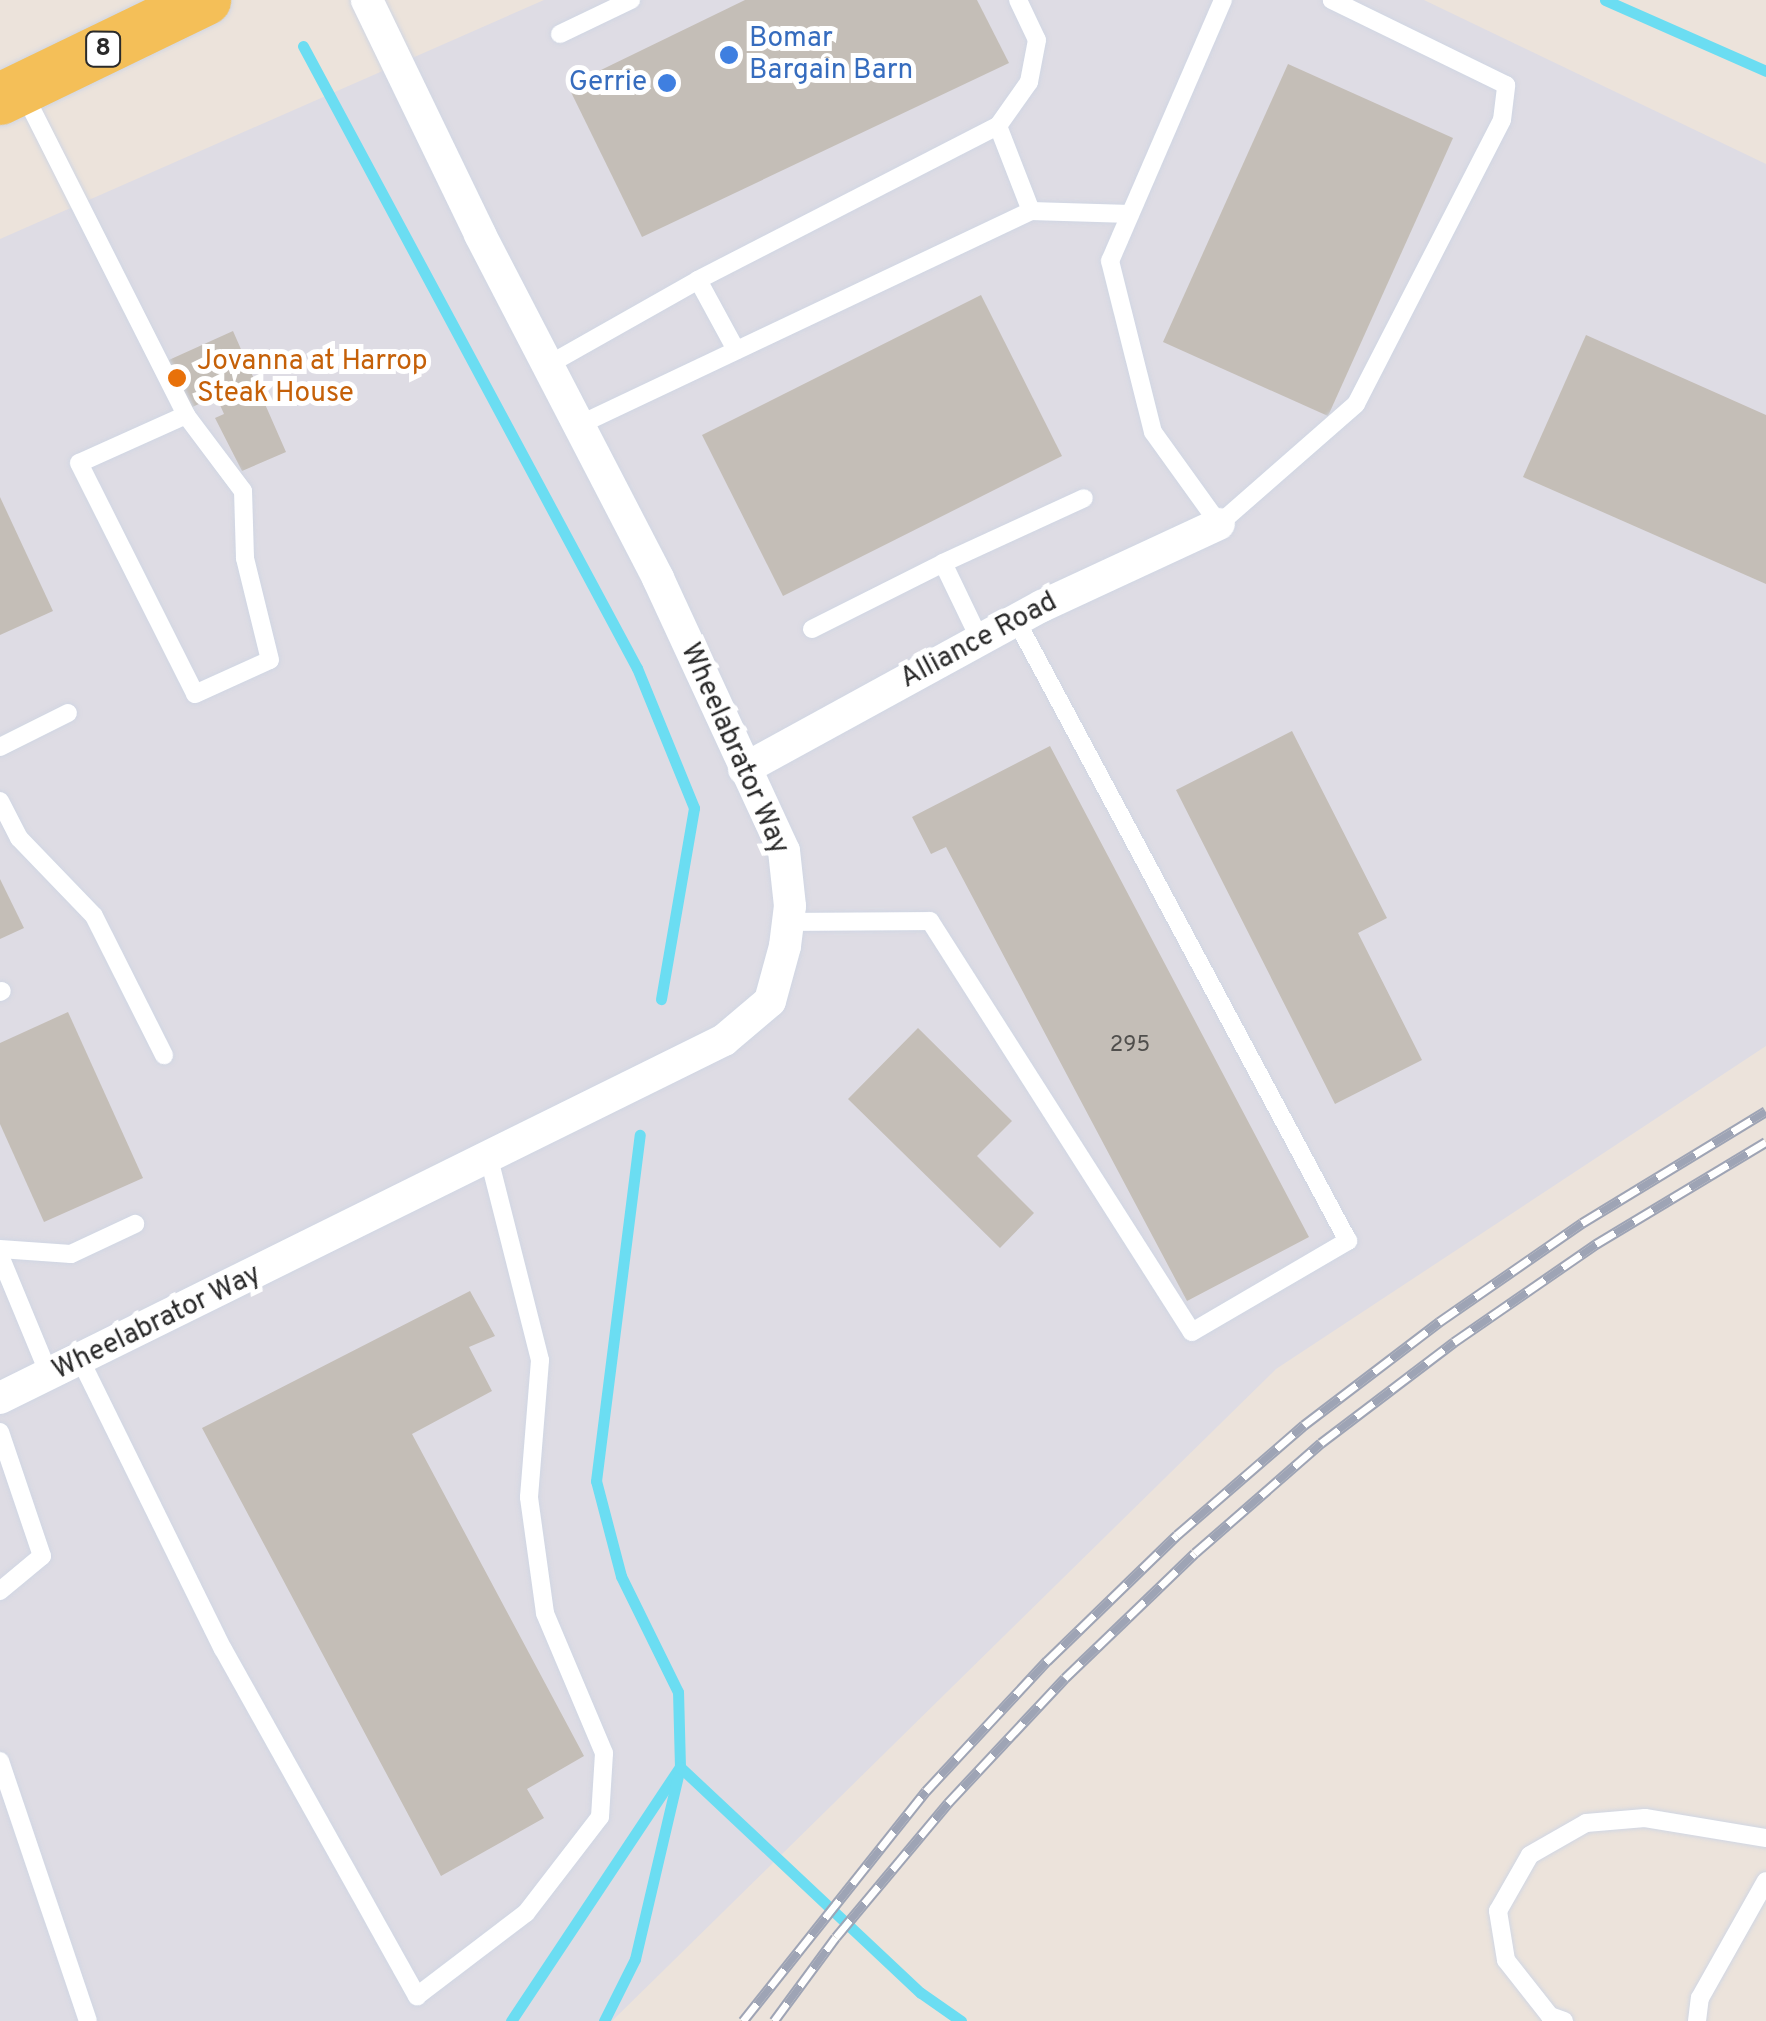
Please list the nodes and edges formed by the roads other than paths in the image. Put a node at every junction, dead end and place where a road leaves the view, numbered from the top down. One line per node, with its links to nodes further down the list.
1 (205, 0): 8 (main road, 8)
2 (366, 0): 14 (street, Wheelabrator Way)
3 (630, 0): 7 (lane)
4 (1018, 0): 9 (lane)
5 (1223, 0): 11 (lane)
6 (1332, 0): 18 (lane)
7 (560, 34)
8 (10, 94): 15 (lane)
9 (998, 126): 10 (lane); 12 (lane)
10 (1031, 211): 11 (lane); 13 (lane)
11 (1130, 214): 18 (lane)
12 (698, 280): 13 (lane); 14 (lane)
13 (736, 350): 16 (lane)
14 (548, 365): 16 (street, Wheelabrator Way)
15 (186, 415): 15 (lane)
16 (579, 426): 25 (street, Wheelabrator Way)
17 (1084, 498): 19 (lane)
18 (1219, 524): 20 (street, Alliance Road)
19 (942, 563): 21 (lane); 22 (lane)
20 (1016, 620): 22 (street, Alliance Road); 27 (lane)
21 (812, 629)
22 (980, 640): 25 (street, Alliance Road)
23 (68, 714): 24 (lane)
24 (0, 748)
25 (744, 768): 27 (street, Wheelabrator Way)
26 (0, 801): 28 (lane)
27 (788, 922): 29 (street, Wheelabrator Way)
28 (164, 1055)
29 (489, 1158): 32 (street, Wheelabrator Way); 32 (lane)
30 (135, 1224): 31 (lane)
31 (0, 1253): 33 (lane)
32 (81, 1360): 33 (street, Wheelabrator Way)
33 (50, 1377): 34 (street, Wheelabrator Way)
34 (0, 1398)
35 (0, 1432): 36 (lane)
36 (0, 1591)
37 (0, 1760): 40 (lane)
38 (1766, 1838): 41 (lane)
39 (1766, 1881): 42 (lane)
40 (88, 2021)
41 (1564, 2021)
42 (1697, 2021)

